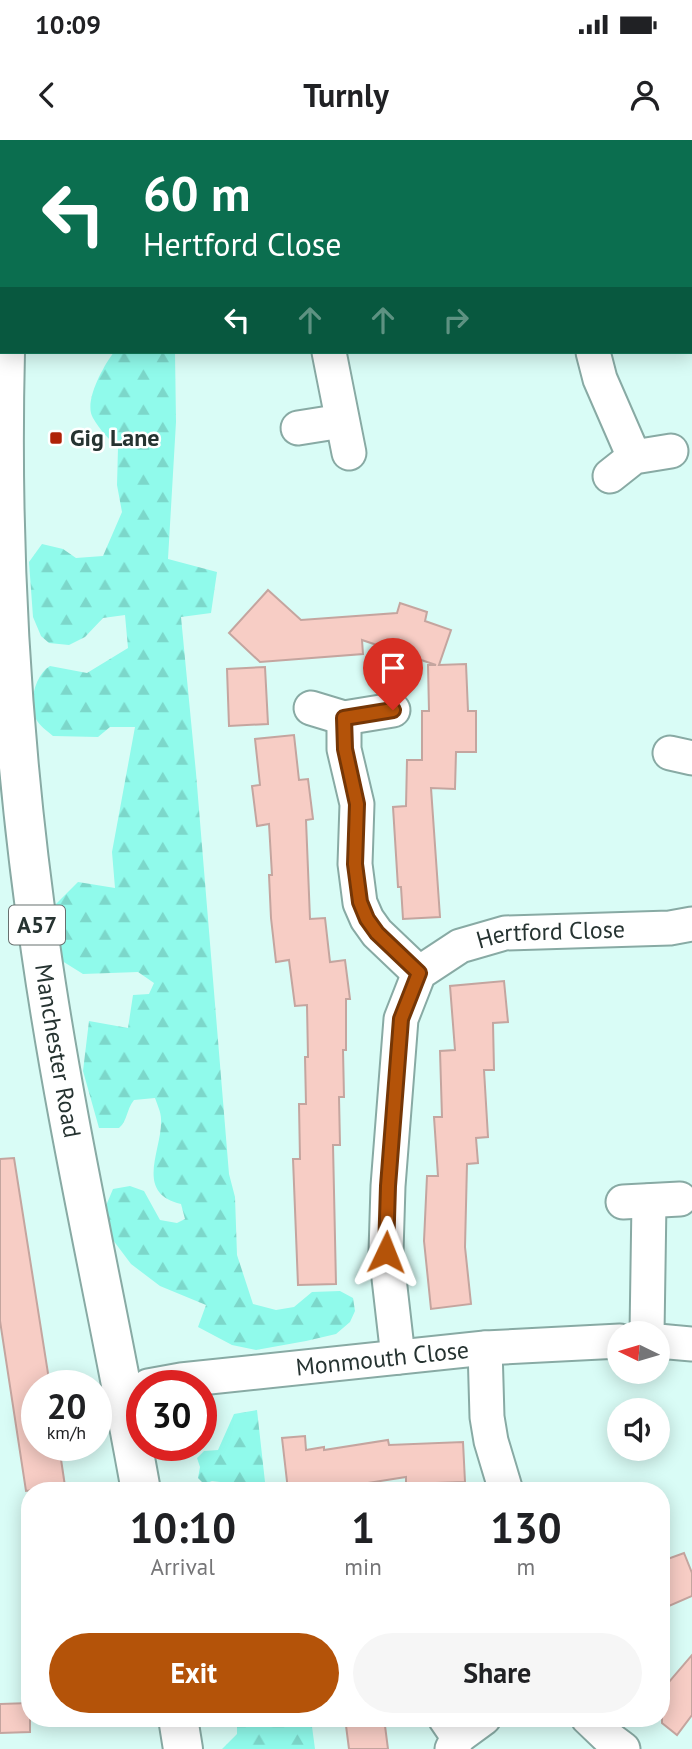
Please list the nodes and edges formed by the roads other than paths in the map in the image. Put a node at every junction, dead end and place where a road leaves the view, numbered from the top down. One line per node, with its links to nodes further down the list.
1 (5, 354): 20 (main road, Manchester Road / A57)
2 (329, 354): 4 (street)
3 (594, 354): 6 (street)
4 (342, 421): 5 (street); 7 (street)
5 (298, 428)
6 (671, 451)
7 (349, 453)
8 (311, 708): 10 (street)
9 (393, 710): 10 (street)
10 (344, 718): 12 (street)
11 (692, 924): 12 (street, Hertford Close)
12 (419, 973): 19 (street)
13 (651, 1201): 14 (street)
14 (647, 1321)
15 (607, 1341): 18 (street, Monmouth Close)
16 (670, 1342): 17 (street)
17 (692, 1344)
18 (485, 1348): 19 (street, Monmouth Close); 24 (street)
19 (398, 1357): 21 (street, Monmouth Close)
20 (133, 1370)
21 (217, 1376)
22 (140, 1461): 23 (main road, Manchester Road / A57)
23 (141, 1482)
24 (503, 1482)
25 (179, 1727): 27 (main road)
26 (597, 1727): 28 (street)
27 (183, 1749)
28 (624, 1749)

